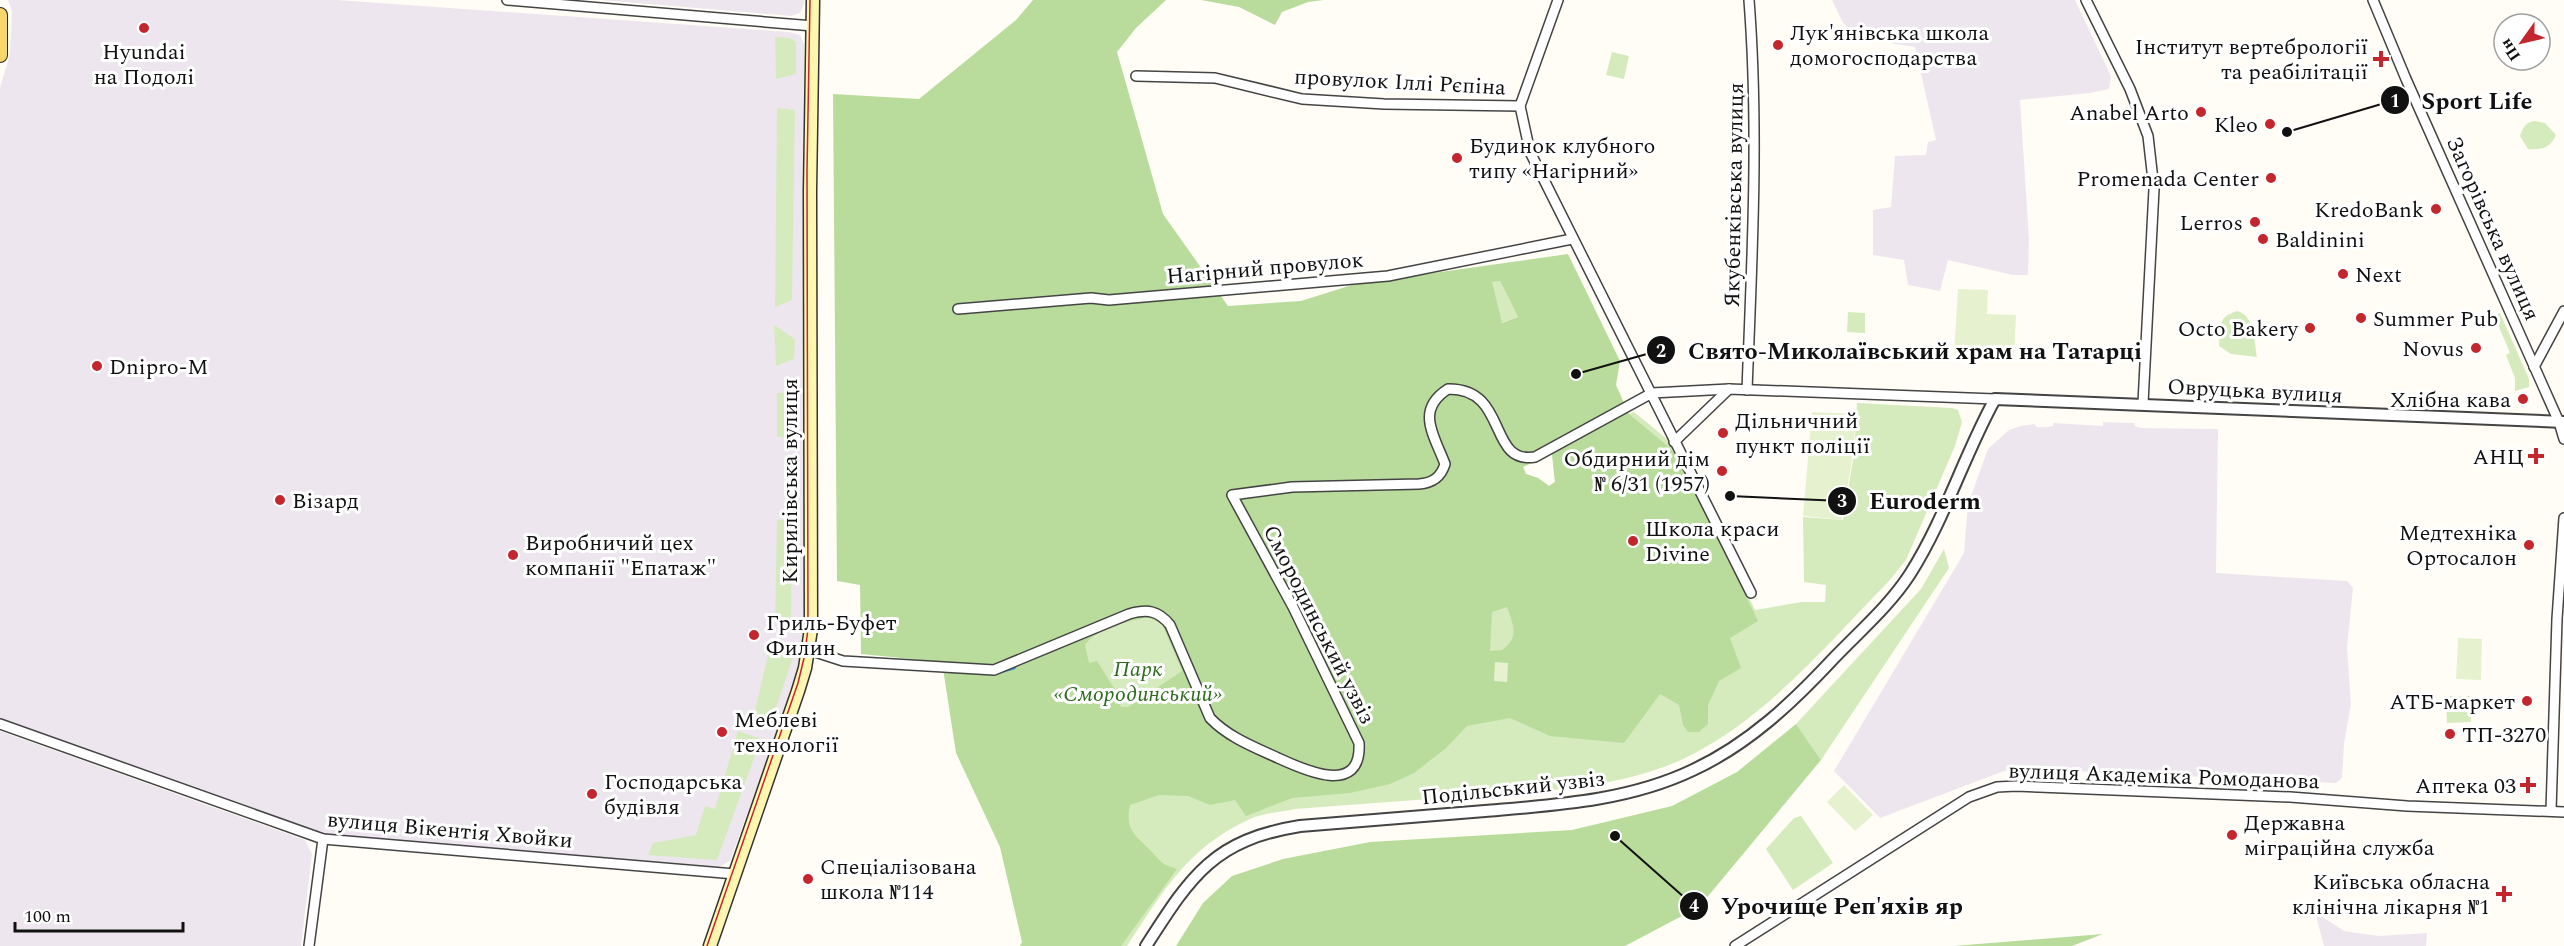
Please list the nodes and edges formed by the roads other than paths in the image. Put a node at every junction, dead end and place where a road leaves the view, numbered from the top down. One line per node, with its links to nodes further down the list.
1 (507, 0): 8 (street)
2 (813, 0): 8 (main road, Кирилівська вулиця)
3 (1558, 0): 11 (street)
4 (1749, 0): 17 (street, Якубенківська вулиця)
5 (2086, 0): 20 (street)
6 (2373, 0): 15 (street, Загорівська вулиця)
7 (0, 15): 9 (main road)
8 (813, 26): 26 (main road, Кирилівська вулиця)
9 (0, 55)
10 (1136, 76): 11 (street, провулок Іллі Рєпіна)
11 (1520, 106): 12 (street)
12 (1572, 239): 13 (street, Нагірний провулок); 18 (street)
13 (958, 309)
14 (2564, 311): 15 (street)
15 (2534, 367): 21 (street, Загорівська вулиця)
16 (1729, 389): 17 (street, Овруцька вулиця); 18 (street, Овруцька вулиця); 23 (street)
17 (1747, 390): 19 (street, Овруцька вулиця)
18 (1652, 393): 23 (street); 26 (street, Смородинський узвіз)
19 (1995, 399): 20 (street, Овруцька вулиця); 34 (street, Подільський узвіз)
20 (2143, 404): 21 (street, Овруцька вулиця)
21 (2561, 422): 22 (street, Загорівська вулиця)
22 (2564, 439)
23 (1674, 442): 25 (street)
24 (2564, 518): 28 (street)
25 (1751, 593)
26 (809, 650): 31 (main road, Кирилівська вулиця)
27 (0, 724): 30 (street, вулиця Вікентія Хвойки)
28 (2551, 811): 29 (street, вулиця Академіка Ромоданова); 35 (street, вулиця Академіка Ромоданова)
29 (2564, 812)
30 (323, 839): 31 (street, вулиця Вікентія Хвойки); 32 (street)
31 (735, 874): 33 (main road, Кирилівська вулиця)
32 (309, 946)
33 (710, 946)
34 (1146, 946)
35 (1734, 946)

